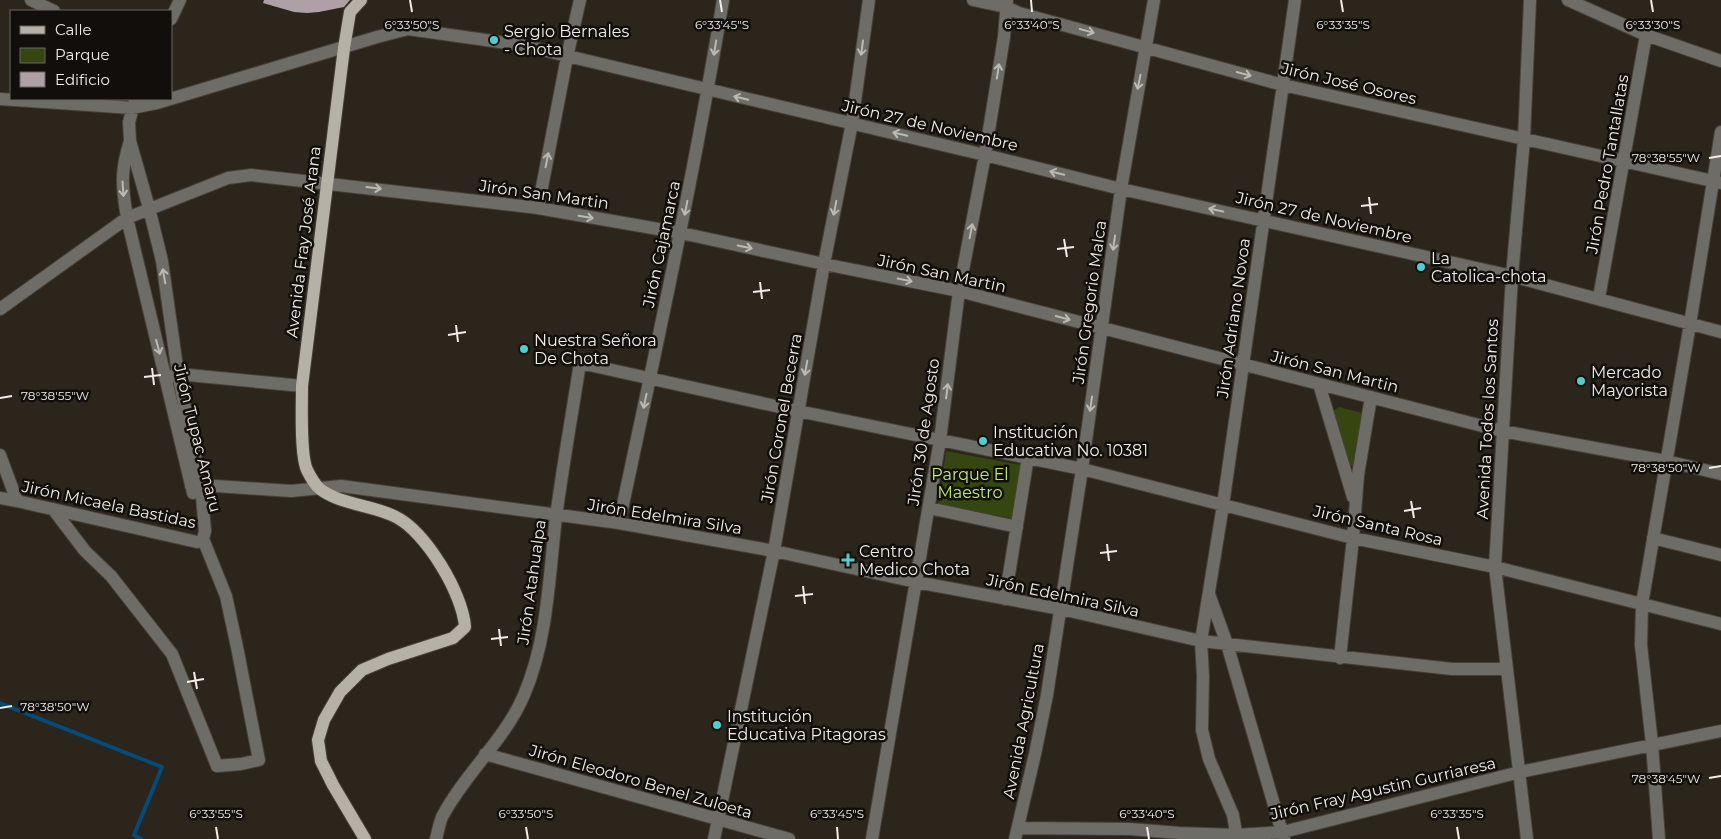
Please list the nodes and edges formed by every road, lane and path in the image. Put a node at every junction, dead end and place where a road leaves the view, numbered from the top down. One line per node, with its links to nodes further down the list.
1 (31, 0): 13 (street)
2 (180, 0): 14 (street)
3 (361, 0): 17 (main road, Avenida Fray José Arana)
4 (580, 0): 18 (street)
5 (723, 0): 21 (street, Jirón Cajamarca, one-way to 21)
6 (869, 0): 26 (street, Jirón Coronel Becerra, one-way to 26)
7 (973, 0): 12 (street, Jirón José Osores)
8 (1154, 0): 16 (street, Jirón Gregorio Malca)
9 (1295, 0): 20 (street, Jirón Adriano Novoa)
10 (1530, 0): 28 (street, Avenida Todos los Santos)
11 (1568, 0): 15 (street)
12 (1007, 3): 16 (street, Jirón José Osores, one-way to 16); 30 (street, Jirón 30 de Agosto, one-way to 12)
13 (52, 10)
14 (172, 17)
15 (1646, 36): 19 (street); 31 (street, Jirón Pedro Tantallatas)
16 (1146, 47): 20 (street, Jirón José Osores, one-way to 20); 34 (street, Jirón Gregorio Malca, one-way to 34)
17 (344, 48): 18 (street, Jirón 27 de Noviembre); 22 (street, Jirón 27 de Noviembre); 32 (main road, Avenida Fray José Arana)
18 (567, 57): 21 (street, Jirón 27 de Noviembre); 36 (street, one-way to 18)
19 (1721, 61)
20 (1283, 85): 28 (street, Jirón José Osores); 38 (street, Jirón Adriano Novoa)
21 (708, 90): 26 (street, Jirón 27 de Noviembre, one-way to 21); 39 (street, Jirón Cajamarca, one-way to 39)
22 (172, 99)
23 (34, 100): 25 (street, Jirón 27 de Noviembre)
24 (167, 100): 25 (street, Jirón 27 de Noviembre)
25 (134, 103): 29 (street, Jirón Tupac Amaru)
26 (852, 123): 30 (street, Jirón 27 de Noviembre, one-way to 26); 40 (street, Jirón Coronel Becerra, one-way to 40)
27 (1721, 132): 33 (street)
28 (1524, 139): 31 (street, Jirón José Osores); 41 (street, Avenida Todos los Santos)
29 (130, 141): 35 (street, Jirón Tupac Amaru); 37 (street, Jirón Tupac Amaru, one-way to 37)
30 (985, 154): 34 (street, Jirón 27 de Noviembre, one-way to 30); 42 (street, Jirón 30 de Agosto, one-way to 30)
31 (1624, 161): 33 (street, Jirón José Osores); 43 (street, Jirón Pedro Tantallatas)
32 (326, 182): 35 (street, Jirón San Martin); 36 (street, Jirón San Martin, one-way to 36); 53 (main road, Avenida Fray José Arana)
33 (1717, 182): 45 (street)
34 (1121, 189): 38 (street, Jirón 27 de Noviembre, one-way to 34); 46 (street, Jirón Gregorio Malca, one-way to 46)
35 (149, 208): 37 (street, Jirón San Martin); 50 (street, Jirón Tupac Amaru, one-way to 35)
36 (538, 208): 39 (street, Jirón San Martin, one-way to 39)
37 (127, 218): 44 (street, Jirón San Martin); 50 (street, Jirón Tupac Amaru, one-way to 50)
38 (1263, 220): 41 (street, Jirón 27 de Noviembre); 49 (street, Jirón Adriano Novoa)
39 (681, 233): 40 (street, Jirón San Martin, one-way to 40); 51 (street, Jirón Cajamarca)
40 (824, 264): 42 (street, Jirón San Martin, one-way to 42); 55 (street, Jirón Coronel Becerra, one-way to 55)
41 (1512, 276): 43 (street, Jirón 27 de Noviembre); 56 (street, Avenida Todos los Santos)
42 (959, 291): 46 (street, Jirón San Martin, one-way to 46); 57 (street, Jirón 30 de Agosto, one-way to 42)
43 (1599, 298): 45 (street, Jirón 27 de Noviembre)
44 (0, 310)
45 (1690, 324): 47 (street, Jirón 27 de Noviembre); 60 (street)
46 (1102, 328): 49 (street, Jirón San Martin); 61 (street, Jirón Gregorio Malca, one-way to 61)
47 (1721, 332)
48 (580, 363): 51 (street, Jirón Santa Rosa); 71 (street, Jirón Atahualpa)
49 (1243, 365): 52 (street, Jirón San Martin); 67 (street, Jirón Adriano Novoa)
50 (172, 376): 53 (street); 63 (street, Jirón Tupac Amaru)
51 (650, 379): 55 (street, Jirón Santa Rosa); 72 (street, Jirón Cajamarca, one-way to 72)
52 (1319, 384): 54 (street, Jirón San Martin); 68 (street)
53 (302, 386): 64 (main road, Avenida Fray José Arana)
54 (1371, 397): 56 (street, Jirón San Martin); 68 (street)
55 (798, 411): 57 (street, Jirón Santa Rosa); 77 (street, Jirón Coronel Becerra)
56 (1502, 431): 60 (street, Jirón San Martin); 79 (street, Avenida Todos los Santos)
57 (940, 440): 59 (street, Jirón Santa Rosa); 69 (street, Jirón 30 de Agosto)
58 (0, 454): 66 (street)
59 (1028, 458): 61 (street, Jirón Santa Rosa); 73 (street)
60 (1666, 460): 62 (street, Jirón San Martin); 76 (street)
61 (1082, 469): 67 (street, Jirón Santa Rosa); 84 (street, Jirón Gregorio Malca)
62 (1721, 474)
63 (196, 485): 64 (street, Jirón Edelmira Silva); 74 (street, Jirón Tupac Amaru)
64 (319, 489): 71 (street, Jirón Edelmira Silva); 98 (main road)
65 (0, 498): 66 (street, Jirón Micaela Bastidas)
66 (17, 501): 70 (street, Jirón Micaela Bastidas)
67 (1223, 505): 75 (street, Jirón Santa Rosa); 81 (street, Jirón Adriano Novoa)
68 (1356, 505): 75 (street)
69 (929, 508): 73 (street); 80 (street, Jirón 30 de Agosto)
70 (53, 509): 74 (street, Jirón Micaela Bastidas); 74 (street, Jirón Tupac Amaru)
71 (556, 515): 72 (street, Jirón Edelmira Silva); 92 (street, Jirón Atahualpa)
72 (619, 523): 77 (street, Jirón Edelmira Silva)
73 (1016, 527): 82 (street)
74 (204, 535)
75 (1353, 538): 79 (street, Jirón Santa Rosa); 88 (street)
76 (1653, 538): 78 (street); 83 (street)
77 (774, 550): 80 (street, Jirón Edelmira Silva); 94 (street, Jirón Coronel Becerra)
78 (1721, 554)
79 (1495, 567): 83 (street, Jirón Santa Rosa); 89 (street, Avenida Todos los Santos)
80 (916, 582): 82 (street, Jirón Edelmira Silva); 102 (street, Jirón 30 de Agosto)
81 (1209, 594): 86 (street, Jirón Adriano Novoa); 87 (street)
82 (1005, 599): 84 (street, Jirón Edelmira Silva)
83 (1642, 604): 85 (street, Jirón Santa Rosa); 91 (street)
84 (1061, 610): 86 (street, Jirón Edelmira Silva); 95 (street, Avenida Agricultura)
85 (1721, 624)
86 (1200, 641): 87 (street, Jirón Edelmira Silva); 97 (street, Jirón Adriano Novoa)
87 (1227, 644): 88 (street, Jirón Edelmira Silva); 96 (street)
88 (1340, 658): 89 (street, Jirón Edelmira Silva)
89 (1507, 668): 93 (street, Avenida Todos los Santos)
90 (1721, 731): 91 (street, Jirón Fray Agustin Gurriaresa)
91 (1652, 744): 93 (street, Jirón Fray Agustin Gurriaresa); 104 (street)
92 (485, 754): 94 (street, Jirón Eleodoro Benel Zuloeta); 99 (street, Jirón Atahualpa)
93 (1520, 772): 96 (street, Jirón Fray Agustin Gurriaresa); 103 (street, Avenida Todos los Santos)
94 (719, 820): 100 (street, Jirón Coronel Becerra); 101 (street, Jirón Eleodoro Benel Zuloeta)
95 (1016, 834): 97 (street, Jirón Fray Agustin Gurriaresa)
96 (1284, 835): 97 (street, Jirón Fray Agustin Gurriaresa)
97 (1236, 837)
98 (365, 839)
99 (436, 839)
100 (714, 839)
101 (789, 839)
102 (872, 839)
103 (1527, 839)
104 (1659, 839)

